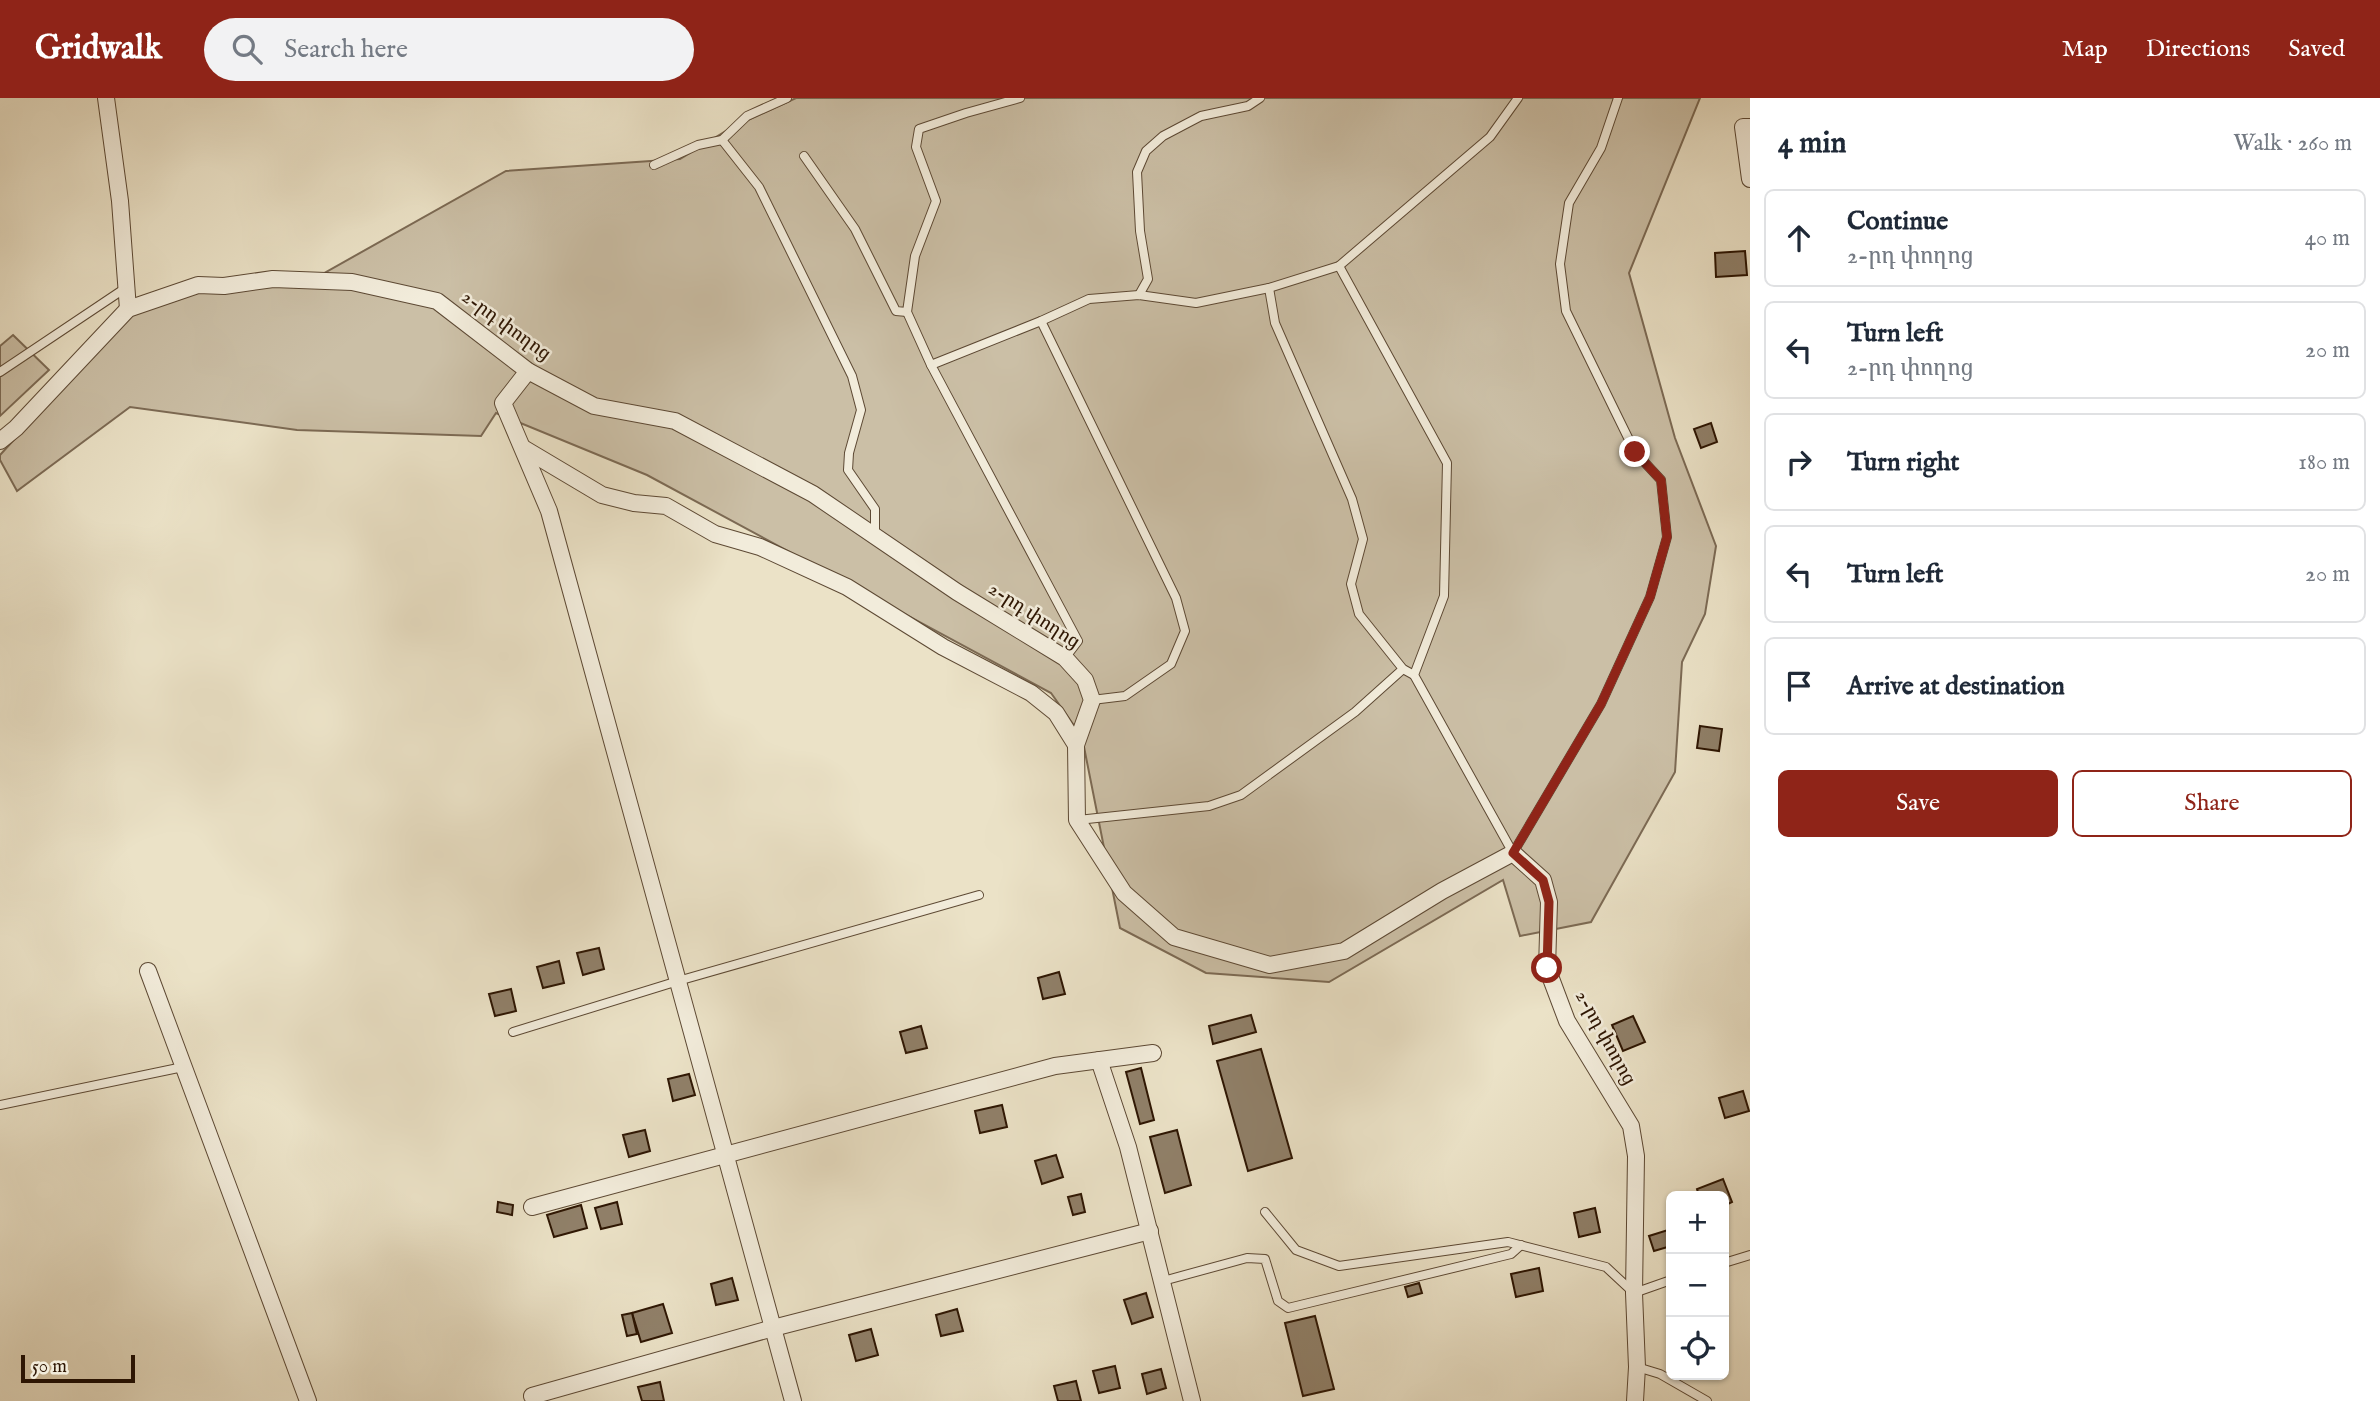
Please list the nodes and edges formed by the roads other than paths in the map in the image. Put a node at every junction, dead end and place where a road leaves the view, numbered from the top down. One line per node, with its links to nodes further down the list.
1 (106, 98): 13 (street)
2 (786, 98): 8 (lane)
3 (1020, 98): 17 (lane)
4 (1260, 98): 15 (lane)
5 (1518, 98): 12 (lane)
6 (1618, 98): 31 (lane)
7 (1750, 127): 11 (street)
8 (722, 140): 10 (lane); 24 (lane)
9 (804, 156): 17 (lane)
10 (654, 165)
11 (1750, 179)
12 (1339, 266): 14 (lane); 27 (lane)
13 (127, 287): 16 (street); 21 (lane)
14 (1269, 288): 15 (lane); 26 (lane)
15 (1139, 295): 18 (lane)
16 (128, 309): 20 (street, 2-րդ փողոց); 22 (street)
17 (907, 312): 19 (lane)
18 (1041, 321): 19 (lane); 28 (lane)
19 (930, 365): 25 (lane)
20 (528, 371): 23 (street); 24 (street, 2-րդ փողոց)
21 (0, 372)
22 (0, 441)
23 (523, 448): 29 (street); 34 (street)
24 (875, 536): 25 (street, 2-րդ փողոց)
25 (1065, 658): 28 (street, 2-րդ փողոց)
26 (1403, 669): 27 (lane); 30 (lane)
27 (1414, 675): 31 (lane)
28 (1092, 701): 29 (street)
29 (1076, 745): 30 (street)
30 (1077, 820): 31 (street)
31 (1513, 853): 49 (street, 2-րդ փողոց)
32 (979, 895): 34 (lane)
33 (148, 971): 38 (street)
34 (678, 981): 35 (lane); 40 (street)
35 (513, 1032)
36 (1153, 1054): 37 (street)
37 (1098, 1060): 40 (street); 43 (street)
38 (183, 1067): 39 (lane); 53 (street)
39 (0, 1105)
40 (726, 1156): 41 (street); 50 (street)
41 (532, 1207)
42 (1265, 1212): 44 (lane)
43 (1150, 1231): 47 (street); 50 (street)
44 (1521, 1245): 47 (lane); 49 (lane)
45 (1750, 1255): 46 (lane)
46 (1729, 1261)
47 (1163, 1281): 55 (street)
48 (1666, 1282): 49 (lane)
49 (1634, 1293): 51 (street, 2-րդ փողոց)
50 (773, 1328): 52 (street); 54 (street)
51 (1637, 1367): 56 (street, 2-րդ փողոց); 57 (lane)
52 (532, 1396)
53 (308, 1401)
54 (793, 1401)
55 (1192, 1401)
56 (1634, 1401)
57 (1707, 1401)

